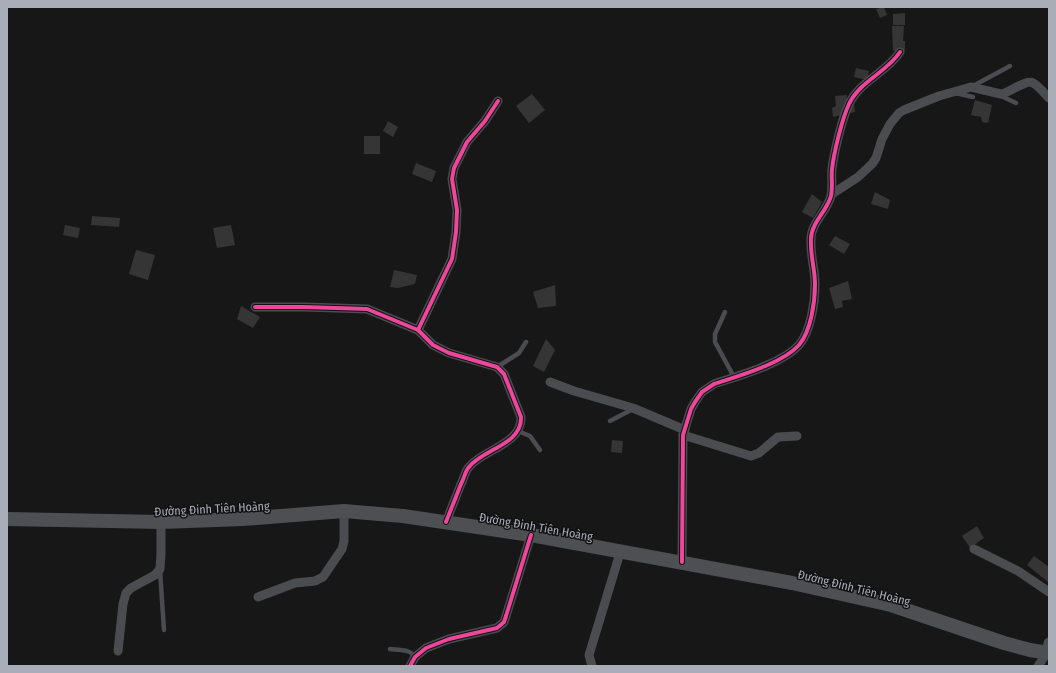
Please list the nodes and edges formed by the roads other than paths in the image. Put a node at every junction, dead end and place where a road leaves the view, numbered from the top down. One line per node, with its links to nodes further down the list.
1 (900, 52): 10 (street)
2 (1010, 66): 3 (lane)
3 (971, 87): 4 (street); 5 (street)
4 (951, 92): 6 (lane); 10 (street)
5 (998, 94): 7 (street); 9 (lane)
6 (973, 97)
7 (1049, 98)
8 (498, 101): 13 (street)
9 (1016, 103)
10 (832, 194): 16 (street)
11 (255, 307): 13 (street)
12 (725, 312): 16 (lane)
13 (418, 330): 15 (street)
14 (526, 342): 15 (lane)
15 (497, 367): 20 (street)
16 (734, 377): 21 (street)
17 (550, 382): 18 (street)
18 (633, 408): 19 (lane); 21 (street)
19 (610, 421)
20 (518, 431): 23 (lane); 27 (street)
21 (684, 432): 22 (street); 31 (street)
22 (797, 436)
23 (540, 450)
24 (344, 511): 26 (main road, Đường Đinh Tiên Hoàng); 27 (main road, Đường Đinh Tiên Hoàng); 34 (street)
25 (7, 519): 26 (main road, Đường Đinh Tiên Hoàng)
26 (161, 522): 32 (street)
27 (446, 522): 28 (main road, Đường Đinh Tiên Hoàng)
28 (531, 535): 30 (main road, Đường Đinh Tiên Hoàng); 39 (street)
29 (974, 549): 33 (street)
30 (620, 552): 31 (main road, Đường Đinh Tiên Hoàng); 41 (street)
31 (682, 562): 37 (main road, Đường Đinh Tiên Hoàng)
32 (160, 568): 35 (lane); 38 (street)
33 (1049, 592)
34 (258, 597)
35 (164, 630)
36 (390, 649): 39 (lane)
37 (1048, 650): 42 (street)
38 (118, 651)
39 (415, 657): 40 (street)
40 (410, 666)
41 (592, 666)
42 (1038, 666)

